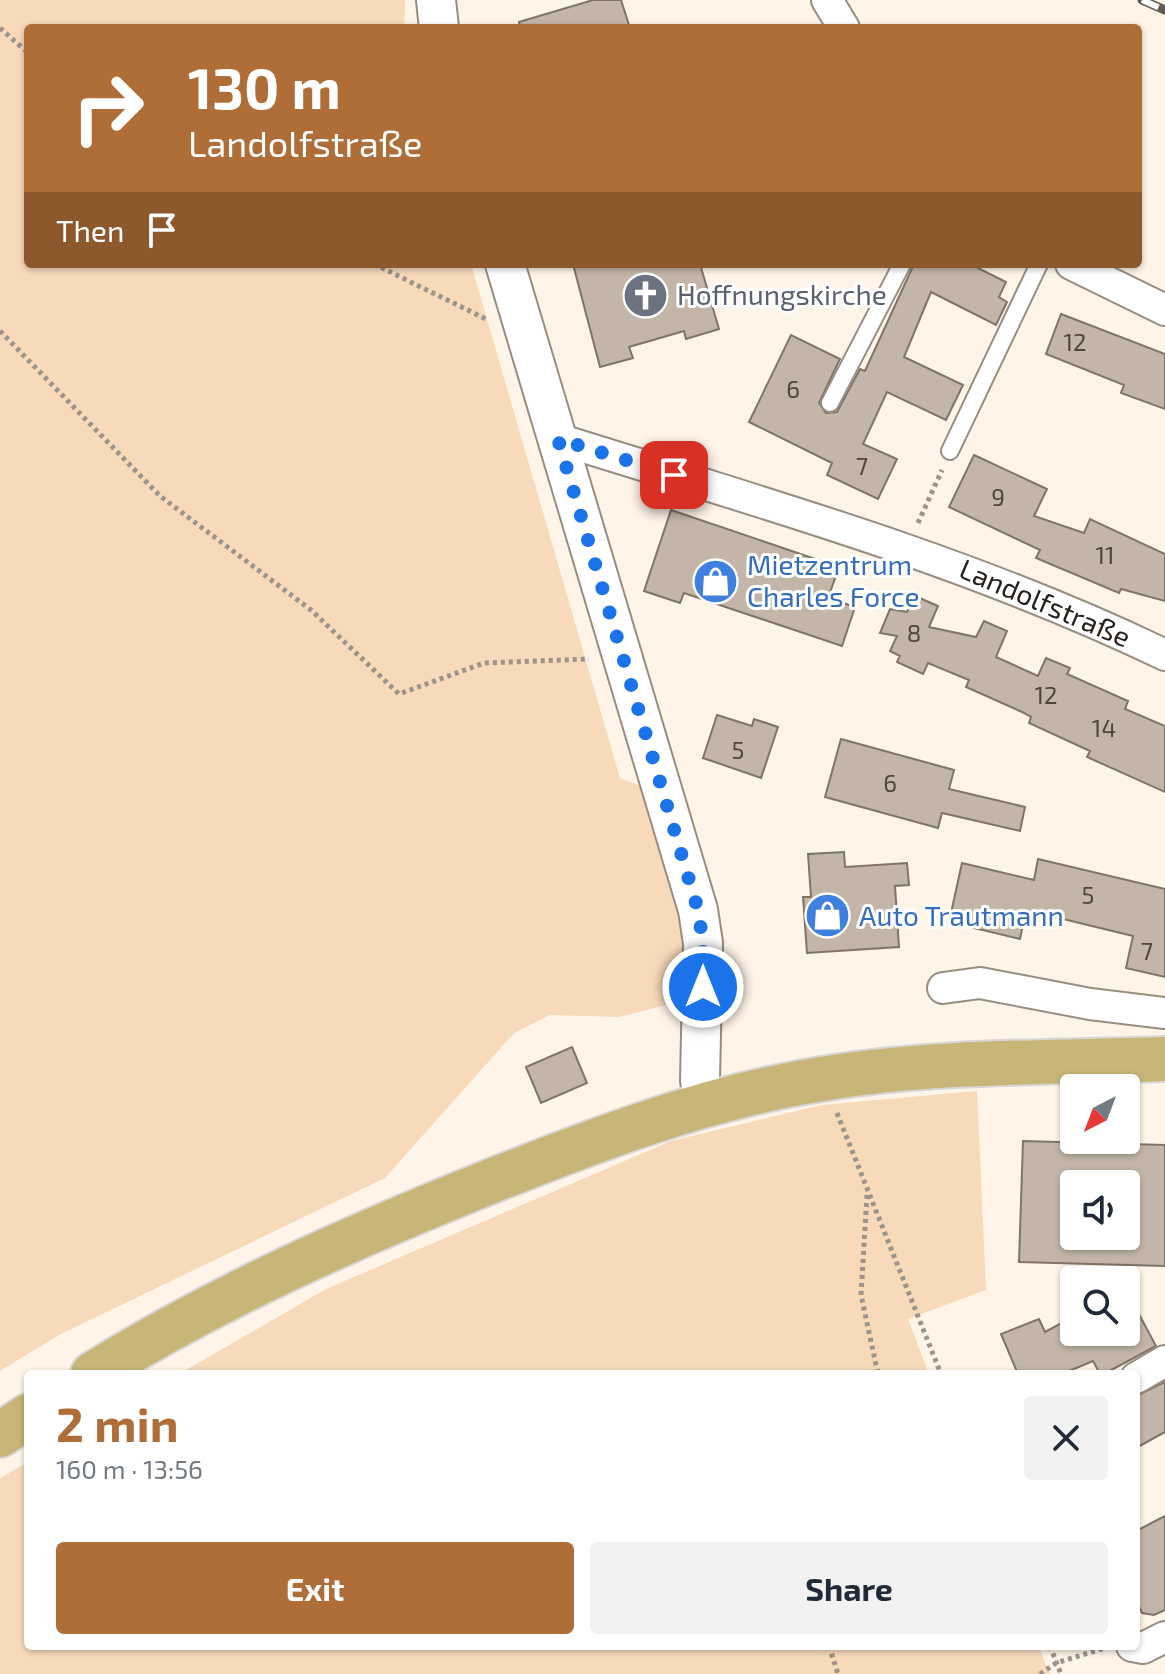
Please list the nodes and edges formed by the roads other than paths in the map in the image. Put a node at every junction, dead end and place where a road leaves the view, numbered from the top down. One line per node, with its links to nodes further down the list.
1 (436, 0): 3 (street)
2 (827, 0): 4 (street)
3 (439, 24)
4 (842, 24)
5 (506, 268): 11 (street)
6 (900, 268): 10 (lane)
7 (1037, 268): 12 (lane)
8 (1079, 268): 9 (street)
9 (1165, 310)
10 (830, 403)
11 (558, 439): 13 (street, Landolfstraße); 17 (street)
12 (950, 451)
13 (1165, 655)
14 (943, 988): 15 (street)
15 (1165, 1013)
16 (1165, 1059): 17 (main road)
17 (703, 1103): 19 (main road)
18 (1165, 1361): 20 (street)
19 (100, 1370)
20 (1140, 1376)
21 (24, 1419): 22 (main road)
22 (0, 1435)
23 (1165, 1637): 24 (street)
24 (1140, 1647)

